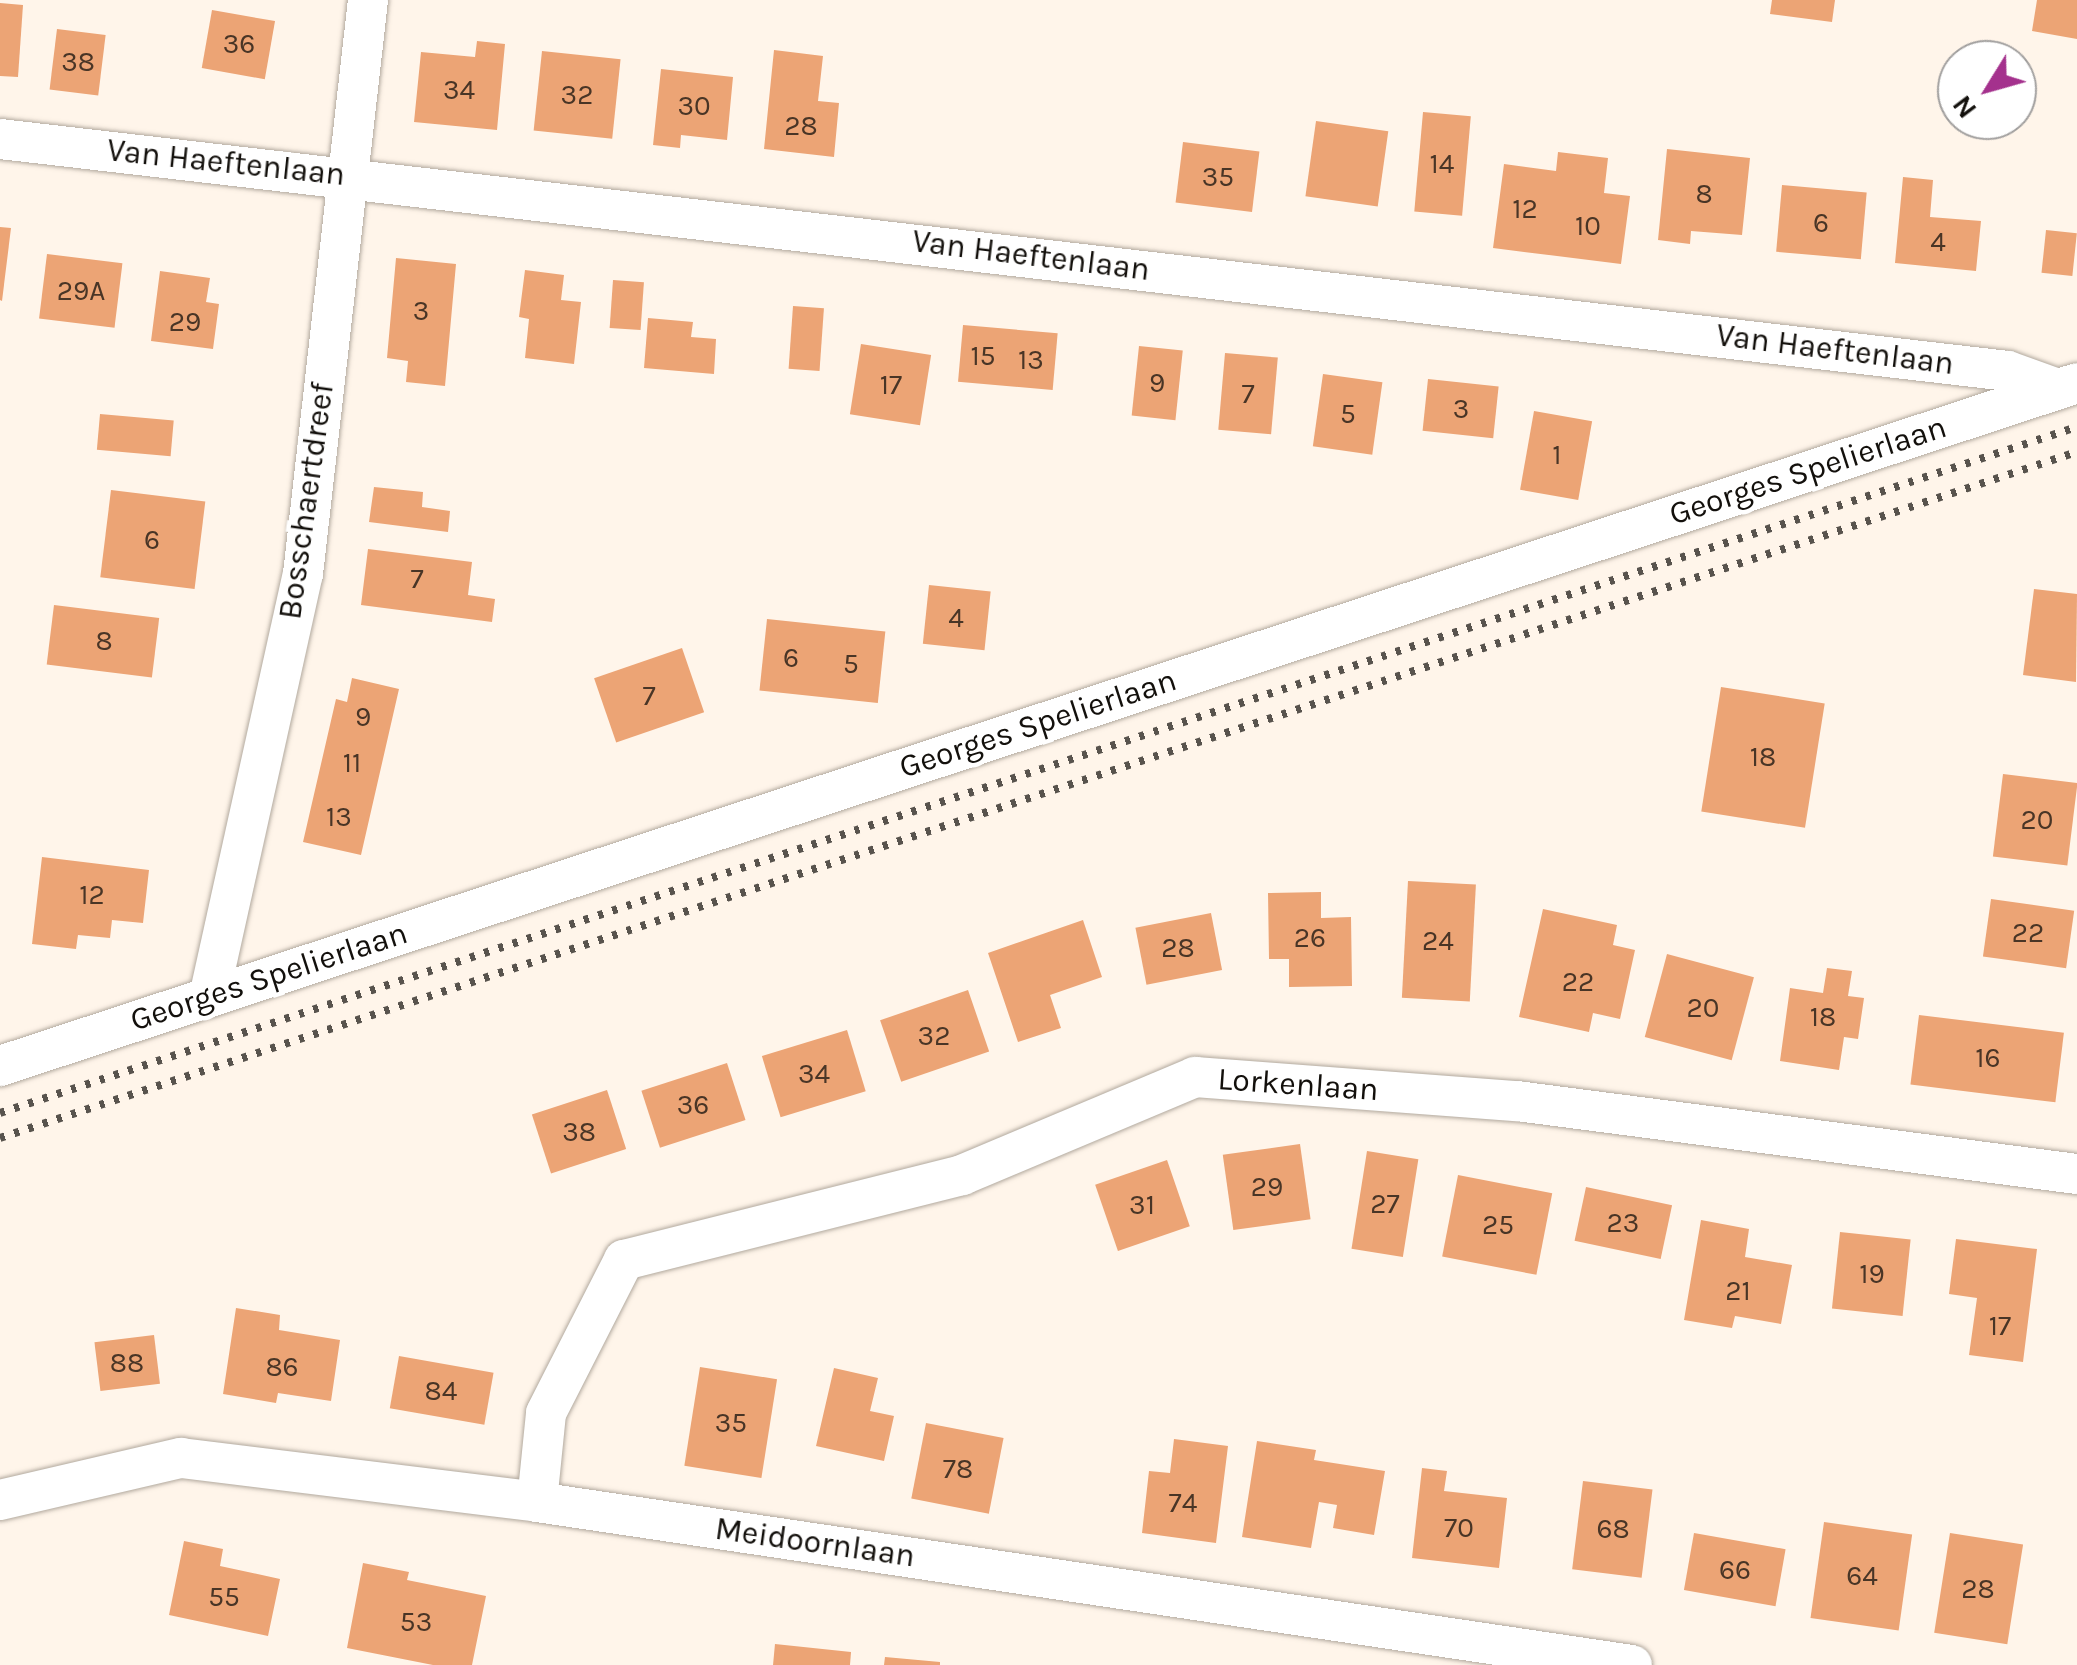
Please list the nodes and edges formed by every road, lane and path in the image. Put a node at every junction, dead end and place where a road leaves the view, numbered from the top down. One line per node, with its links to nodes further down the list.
1 (368, 0): 3 (street, Bosschaertdreef)
2 (0, 139): 3 (street, Van Haeftenlaan)
3 (344, 176): 4 (street, Van Haeftenlaan); 5 (street, Bosschaertdreef)
4 (2067, 386): 5 (street, Georges Spelierlaan)
5 (209, 997): 6 (street, Georges Spelierlaan)
6 (0, 1066)
7 (2077, 1174): 9 (street, Lorkenlaan)
8 (0, 1500): 9 (street, Meidoornlaan)
9 (537, 1502): 10 (street, Meidoornlaan)
10 (1632, 1665)

